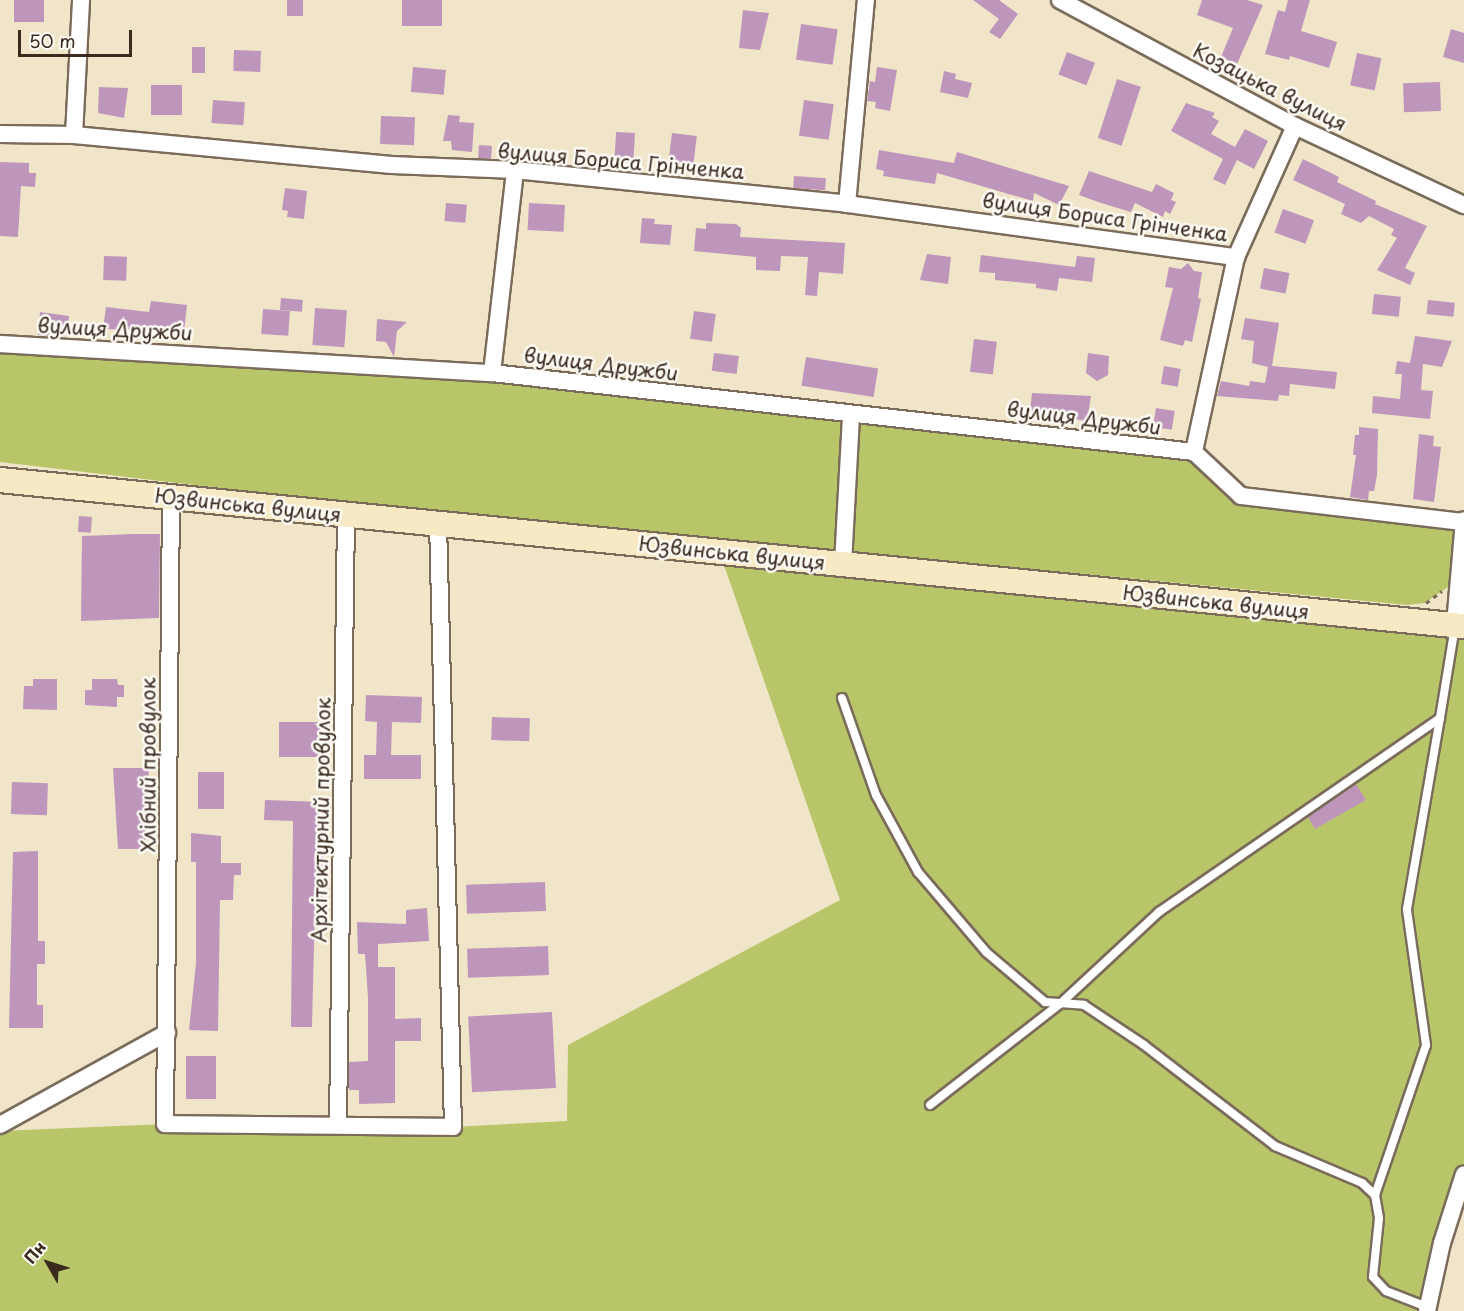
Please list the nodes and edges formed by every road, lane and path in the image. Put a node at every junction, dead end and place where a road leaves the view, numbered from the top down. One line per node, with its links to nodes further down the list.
1 (81, 0): 6 (street)
2 (866, 0): 8 (street)
3 (1060, 0): 4 (street, Козацька вулиця)
4 (1295, 126): 9 (street, Козацька вулиця); 10 (street)
5 (0, 134): 6 (street, вулиця Бориса Грінченка)
6 (74, 135): 7 (street, вулиця Бориса Грінченка)
7 (515, 170): 8 (street, вулиця Бориса Грінченка); 12 (street)
8 (848, 204): 10 (street, вулиця Бориса Грінченка)
9 (1464, 205)
10 (1236, 257): 14 (street)
11 (0, 344): 12 (street, вулиця Дружби)
12 (492, 373): 13 (street, вулиця Дружби)
13 (851, 414): 14 (street, вулиця Дружби); 20 (street)
14 (1194, 452): 18 (street)
15 (0, 480): 16 (main road, Юзвинська вулиця)
16 (171, 498): 17 (main road, Юзвинська вулиця); 25 (street, Хлібний провулок)
17 (346, 515): 19 (main road, Юзвинська вулиця); 28 (street, Архітектурний провулок)
18 (1464, 521): 21 (street)
19 (438, 524): 20 (main road, Юзвинська вулиця); 28 (street)
20 (843, 564): 21 (main road, Юзвинська вулиця)
21 (1459, 626): 23 (lane)
22 (842, 698): 24 (lane)
23 (1440, 718): 24 (lane); 30 (lane)
24 (1061, 1004): 26 (lane); 30 (lane)
25 (167, 1033): 27 (street); 28 (street, Хлібний провулок)
26 (930, 1106)
27 (0, 1125)
28 (338, 1125)
29 (1464, 1174): 31 (street)
30 (1375, 1195): 31 (lane)
31 (1427, 1309)

